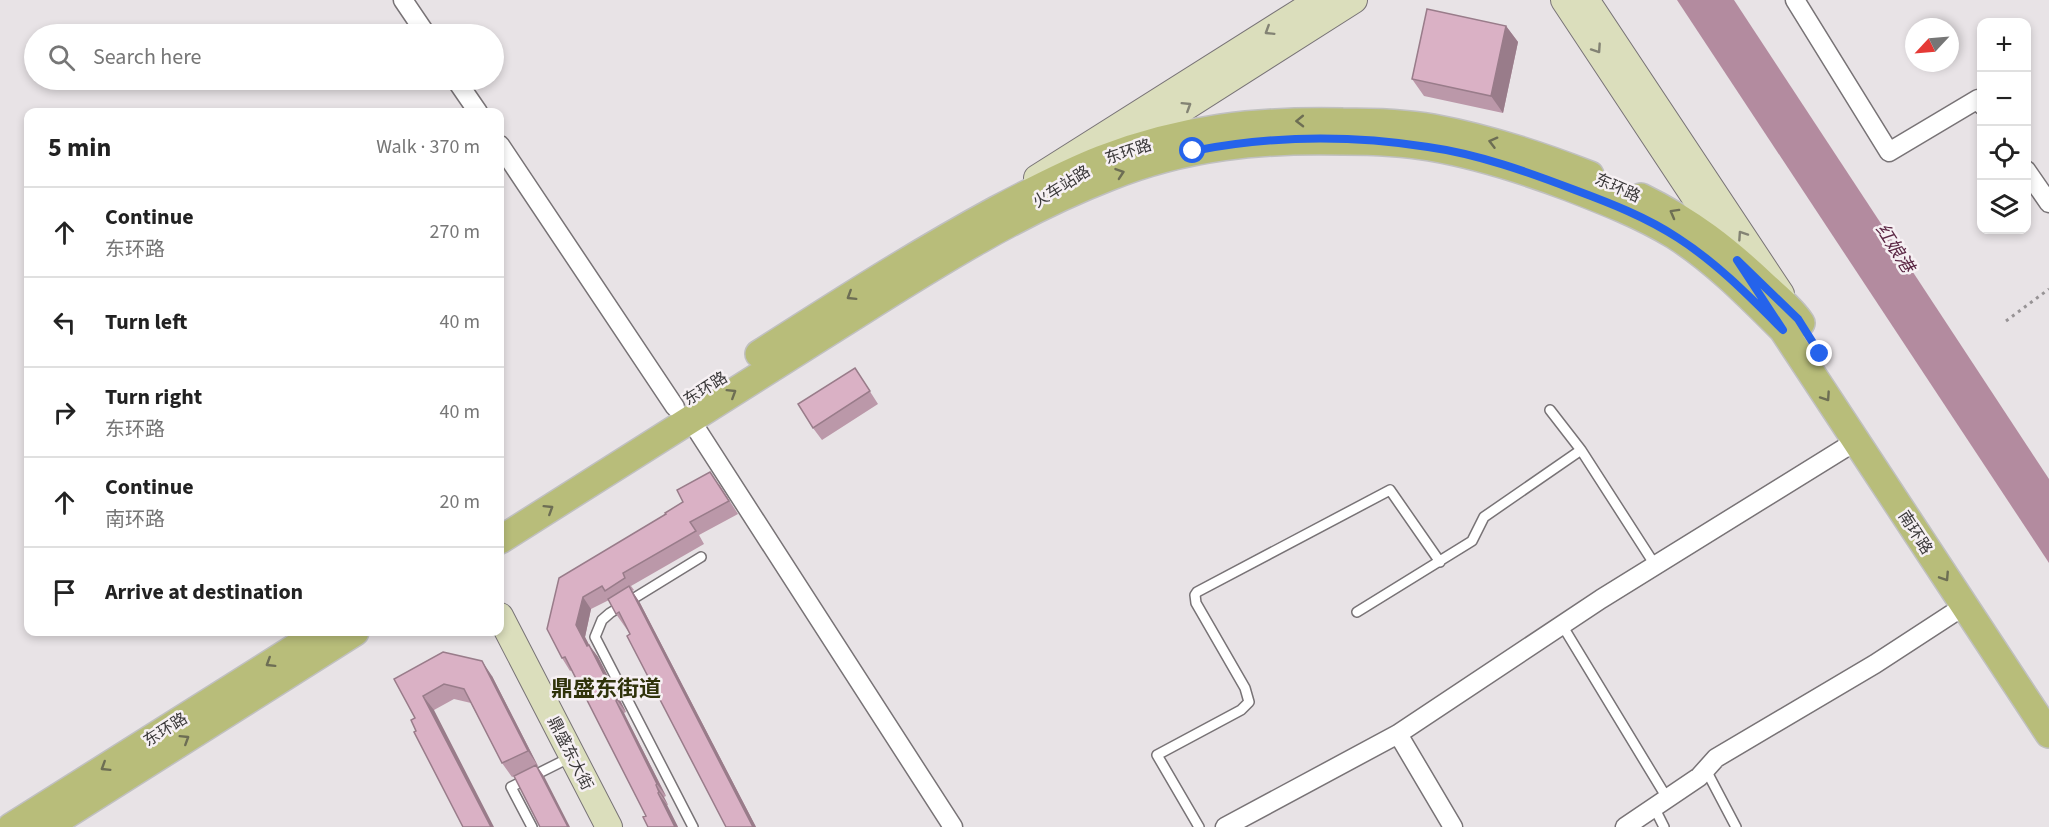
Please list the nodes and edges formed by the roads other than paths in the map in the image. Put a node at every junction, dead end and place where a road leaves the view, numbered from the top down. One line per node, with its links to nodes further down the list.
1 (402, 0): 7 (street)
2 (1319, 0): 16 (main road, 火车站路, one-way to 16)
3 (1354, 0): 12 (main road, 火车站路, one-way to 3)
4 (1564, 0): 15 (main road, one-way to 15)
5 (1586, 0): 17 (main road, one-way to 5)
6 (1795, 0): 9 (street)
7 (419, 24)
8 (463, 90): 10 (street)
9 (1977, 100)
10 (475, 108)
11 (504, 151): 19 (street)
12 (1106, 158): 15 (main road, 东环路, one-way to 12); 16 (main road, 东环路)
13 (2031, 177): 14 (street)
14 (2049, 203)
15 (1737, 260): 17 (main road, 东环路)
16 (884, 286): 17 (main road, 东环路, one-way to 17); 19 (main road, 东环路)
17 (1791, 324): 20 (main road, 南环路, one-way to 20); 33 (main road, 南环路)
18 (1550, 410): 21 (lane)
19 (683, 413): 22 (main road, 东环路); 23 (main road, 东环路, one-way to 19); 44 (street)
20 (1856, 441): 26 (street); 27 (main road, 南环路, one-way to 27)
21 (1581, 450): 25 (lane); 26 (lane)
22 (504, 516)
23 (504, 537)
24 (701, 557): 43 (lane)
25 (1440, 562): 28 (lane); 45 (lane)
26 (1655, 565): 30 (street)
27 (1964, 606): 35 (main road, 南环路); 37 (street)
28 (1357, 612)
29 (504, 624): 36 (main road, 鼎盛东大街)
30 (1562, 625): 34 (street); 38 (lane)
31 (314, 636): 39 (main road, 东环路, one-way to 39)
32 (349, 636): 40 (main road, 东环路, one-way to 32)
33 (2049, 700)
34 (1398, 734): 46 (street); 47 (street)
35 (2049, 734)
36 (572, 756): 41 (lane); 42 (main road, 鼎盛东大街)
37 (1706, 770): 38 (street); 50 (lane)
38 (1661, 803): 48 (street); 49 (lane)
39 (10, 827)
40 (47, 827)
41 (532, 827)
42 (609, 827)
43 (693, 827)
44 (954, 827)
45 (1199, 827)
46 (1225, 827)
47 (1453, 827)
48 (1624, 827)
49 (1664, 827)
50 (1736, 827)

